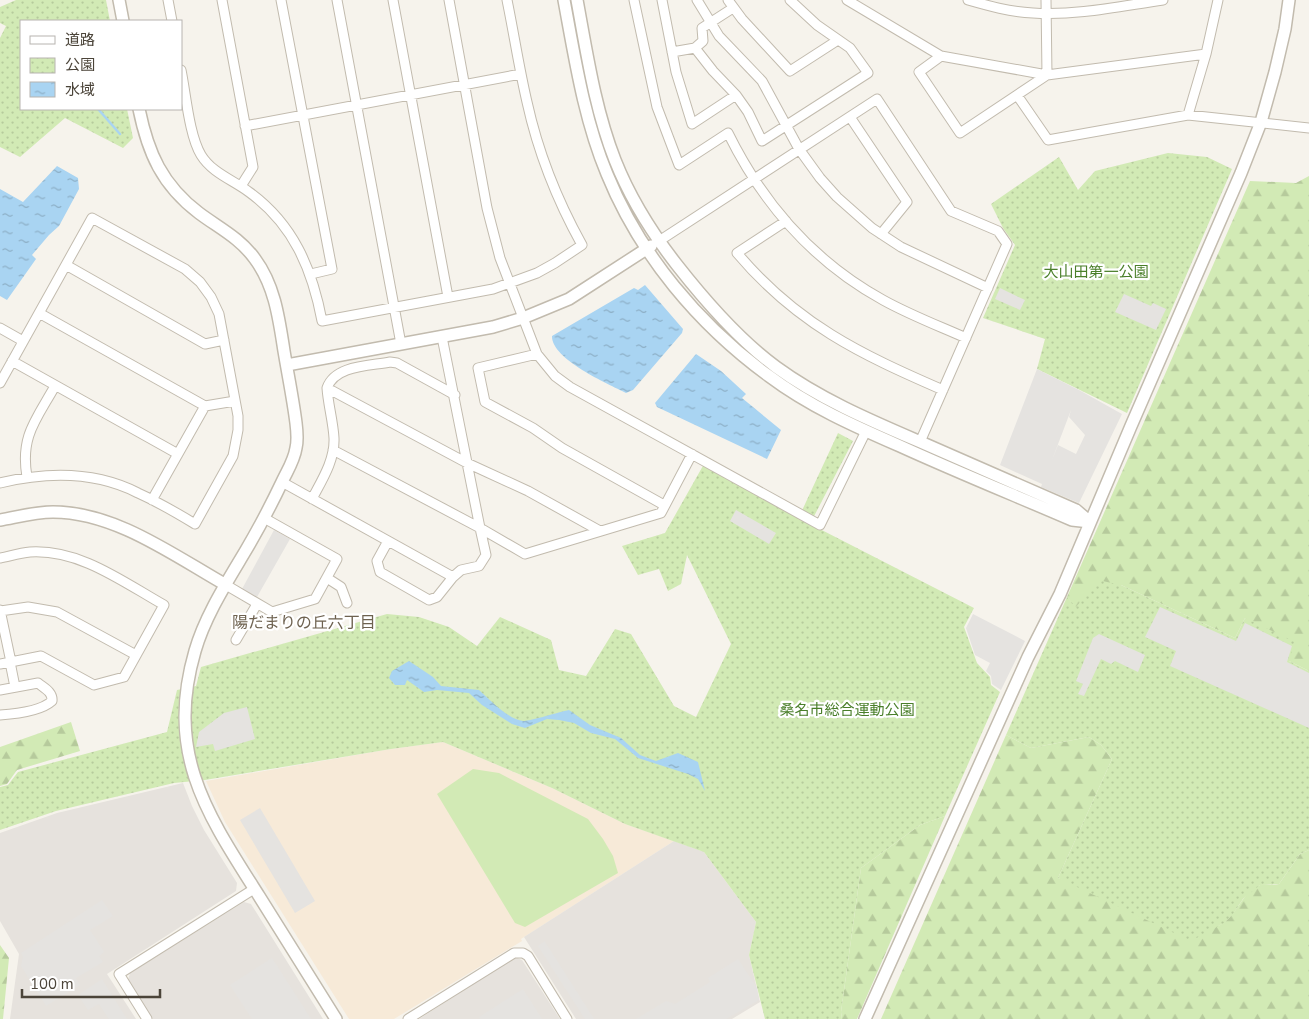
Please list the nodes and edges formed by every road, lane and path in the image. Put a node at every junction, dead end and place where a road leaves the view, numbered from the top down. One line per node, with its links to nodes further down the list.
1 (119, 0): 23 (street)
2 (168, 0): 24 (street)
3 (222, 0): 45 (street)
4 (281, 0): 40 (street)
5 (337, 0): 38 (street)
6 (393, 0): 35 (street)
7 (449, 0): 34 (street)
8 (507, 0): 31 (street)
9 (564, 0): 53 (street)
10 (577, 0): 52 (street)
11 (634, 0): 48 (street)
12 (662, 0): 28 (street)
13 (697, 0): 25 (street)
14 (790, 0): 26 (street)
15 (968, 0): 22 (street)
16 (1046, 0): 22 (street)
17 (1163, 0): 22 (street)
18 (1218, 0): 29 (street)
19 (1289, 0): 43 (street)
20 (849, 1): 30 (street)
21 (733, 3): 25 (street); 26 (street)
22 (1046, 14): 33 (street)
23 (123, 20)
24 (172, 20)
25 (710, 23): 27 (street); 44 (street)
26 (838, 40): 44 (street)
27 (695, 48): 28 (street); 36 (street)
28 (672, 52): 36 (street)
29 (1206, 54): 33 (street); 41 (street)
30 (941, 56): 33 (street); 37 (street)
31 (521, 74): 34 (street); 56 (street)
32 (182, 75): 49 (street)
33 (1048, 75): 37 (street)
34 (465, 85): 35 (street); 56 (street)
35 (411, 95): 38 (street); 58 (street)
36 (736, 95): 44 (street)
37 (1017, 95): 41 (street)
38 (357, 105): 40 (street); 59 (street)
39 (139, 110): 70 (street)
40 (303, 115): 45 (street); 55 (street)
41 (1188, 115): 43 (street)
42 (850, 117): 47 (street); 51 (street); 57 (street)
43 (1261, 122): 46 (street); 92 (street)
44 (787, 125): 47 (street)
45 (245, 126): 49 (street)
46 (1309, 128)
47 (799, 149): 48 (street); 51 (street)
48 (754, 180): 50 (street); 52 (street)
49 (241, 186): 55 (street)
50 (786, 222): 64 (street); 74 (street)
51 (880, 234): 57 (street)
52 (658, 241): 53 (street); 79 (street)
53 (646, 249): 61 (street); 78 (street)
54 (66, 265): 60 (street); 65 (street); 65 (street)
55 (311, 274): 59 (street)
56 (510, 283): 58 (street); 61 (street)
57 (988, 288): 64 (street)
58 (448, 297): 59 (street)
59 (395, 307): 67 (street)
60 (39, 313): 66 (street); 77 (street)
61 (523, 318): 63 (street); 68 (street)
62 (0, 328): 66 (street)
63 (442, 337): 67 (street); 75 (street)
64 (966, 338): 74 (street)
65 (224, 340): 76 (street)
66 (23, 342): 69 (street)
67 (401, 344): 70 (street)
68 (537, 354): 82 (street); 89 (street)
69 (12, 362): 71 (street); 72 (street)
70 (287, 365): 86 (street)
71 (0, 383)
72 (55, 386): 81 (street); 84 (street)
73 (327, 388): 75 (street); 80 (street); 83 (street)
74 (944, 390): 79 (street)
75 (455, 395): 83 (street)
76 (235, 400): 77 (street); 88 (street)
77 (205, 406): 81 (street)
78 (866, 431): 82 (street); 92 (street)
79 (920, 442): 92 (street)
80 (333, 450): 87 (street); 93 (street)
81 (178, 454): 88 (street)
82 (692, 454): 89 (street)
83 (467, 463): 93 (street); 94 (street)
84 (26, 477): 85 (street); 88 (street)
85 (0, 482)
86 (282, 482): 87 (street); 90 (street)
87 (312, 499): 95 (street)
88 (152, 500)
89 (664, 505): 94 (street)
90 (264, 518): 98 (street); 99 (street)
91 (0, 520): 99 (street)
92 (1090, 522): 114 (street)
93 (480, 528): 94 (street); 97 (street)
94 (600, 531)
95 (388, 541): 97 (street); 97 (street)
96 (0, 558): 104 (street)
97 (453, 577)
98 (327, 578): 100 (street); 101 (street)
99 (226, 585): 101 (street); 109 (street)
100 (347, 603)
101 (257, 604): 103 (street)
102 (0, 611): 104 (street); 105 (street)
103 (236, 640)
104 (136, 655): 105 (street)
105 (7, 663): 106 (street)
106 (15, 687): 107 (street); 108 (street)
107 (0, 690)
108 (0, 715)
109 (254, 888): 110 (street); 111 (street)
110 (147, 1019)
111 (336, 1019)
112 (408, 1019): 113 (street)
113 (568, 1019)
114 (865, 1019)

